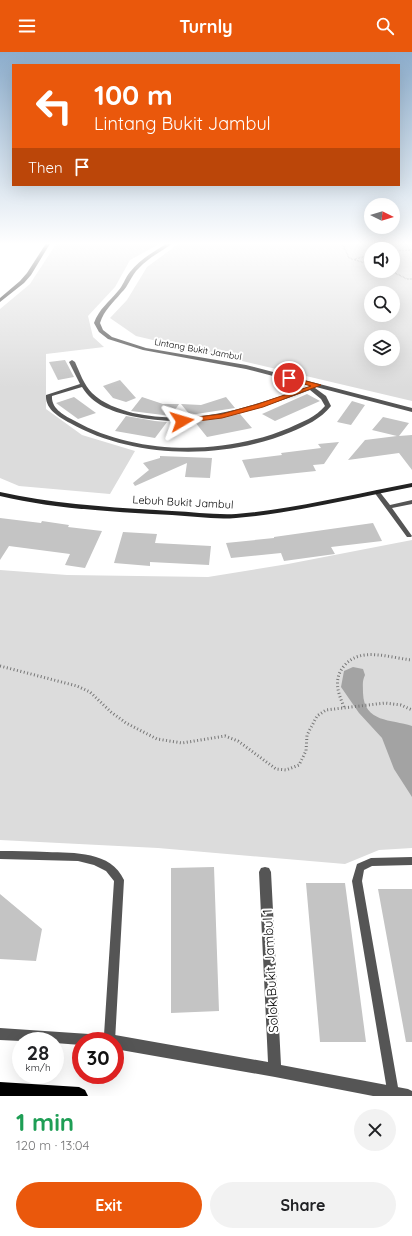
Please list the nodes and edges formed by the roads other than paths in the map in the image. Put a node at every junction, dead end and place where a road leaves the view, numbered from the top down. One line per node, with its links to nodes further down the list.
1 (11, 291): 3 (main road)
2 (121, 291): 6 (street, Lintang Bukit Jambul)
3 (0, 301)
4 (72, 362): 5 (street)
5 (84, 385): 7 (street); 7 (street)
6 (318, 385): 7 (street); 8 (street, Lintang Bukit Jambul)
7 (310, 388)
8 (412, 410)
9 (412, 485): 10 (main road, Lebuh Bukit Jambul)
10 (377, 492): 11 (main road, Lebuh Bukit Jambul); 13 (lane)
11 (0, 494)
12 (412, 502): 13 (lane)
13 (388, 508): 14 (lane)
14 (409, 536)
15 (0, 855): 18 (lane)
16 (412, 861): 24 (lane)
17 (265, 872): 22 (street, Solok Bukit Jambul 1)
18 (110, 1032)
19 (0, 1034): 20 (lane)
20 (72, 1039)
21 (124, 1044): 22 (street)
22 (275, 1070): 24 (street)
23 (0, 1091): 25 (main road)
24 (393, 1093): 26 (street)
25 (79, 1096)
26 (408, 1096)

